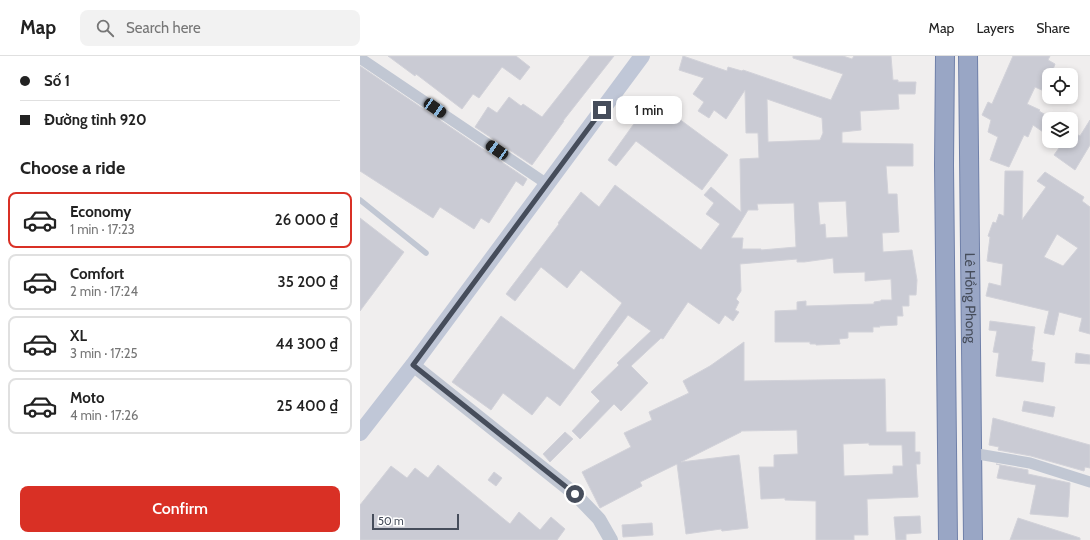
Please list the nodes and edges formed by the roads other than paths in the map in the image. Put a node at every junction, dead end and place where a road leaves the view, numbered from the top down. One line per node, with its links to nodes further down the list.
1 (642, 56): 5 (main road)
2 (945, 56): 13 (highway, Lê Hồng Phong)
3 (968, 56): 10 (highway, Lê Hồng Phong)
4 (360, 58): 5 (street)
5 (547, 184): 8 (main road)
6 (360, 200): 7 (lane)
7 (426, 252)
8 (413, 365): 9 (main road); 12 (street)
9 (360, 433)
10 (972, 453): 11 (street); 14 (highway, Lê Hồng Phong)
11 (1090, 482)
12 (611, 540)
13 (948, 540)
14 (973, 540)

